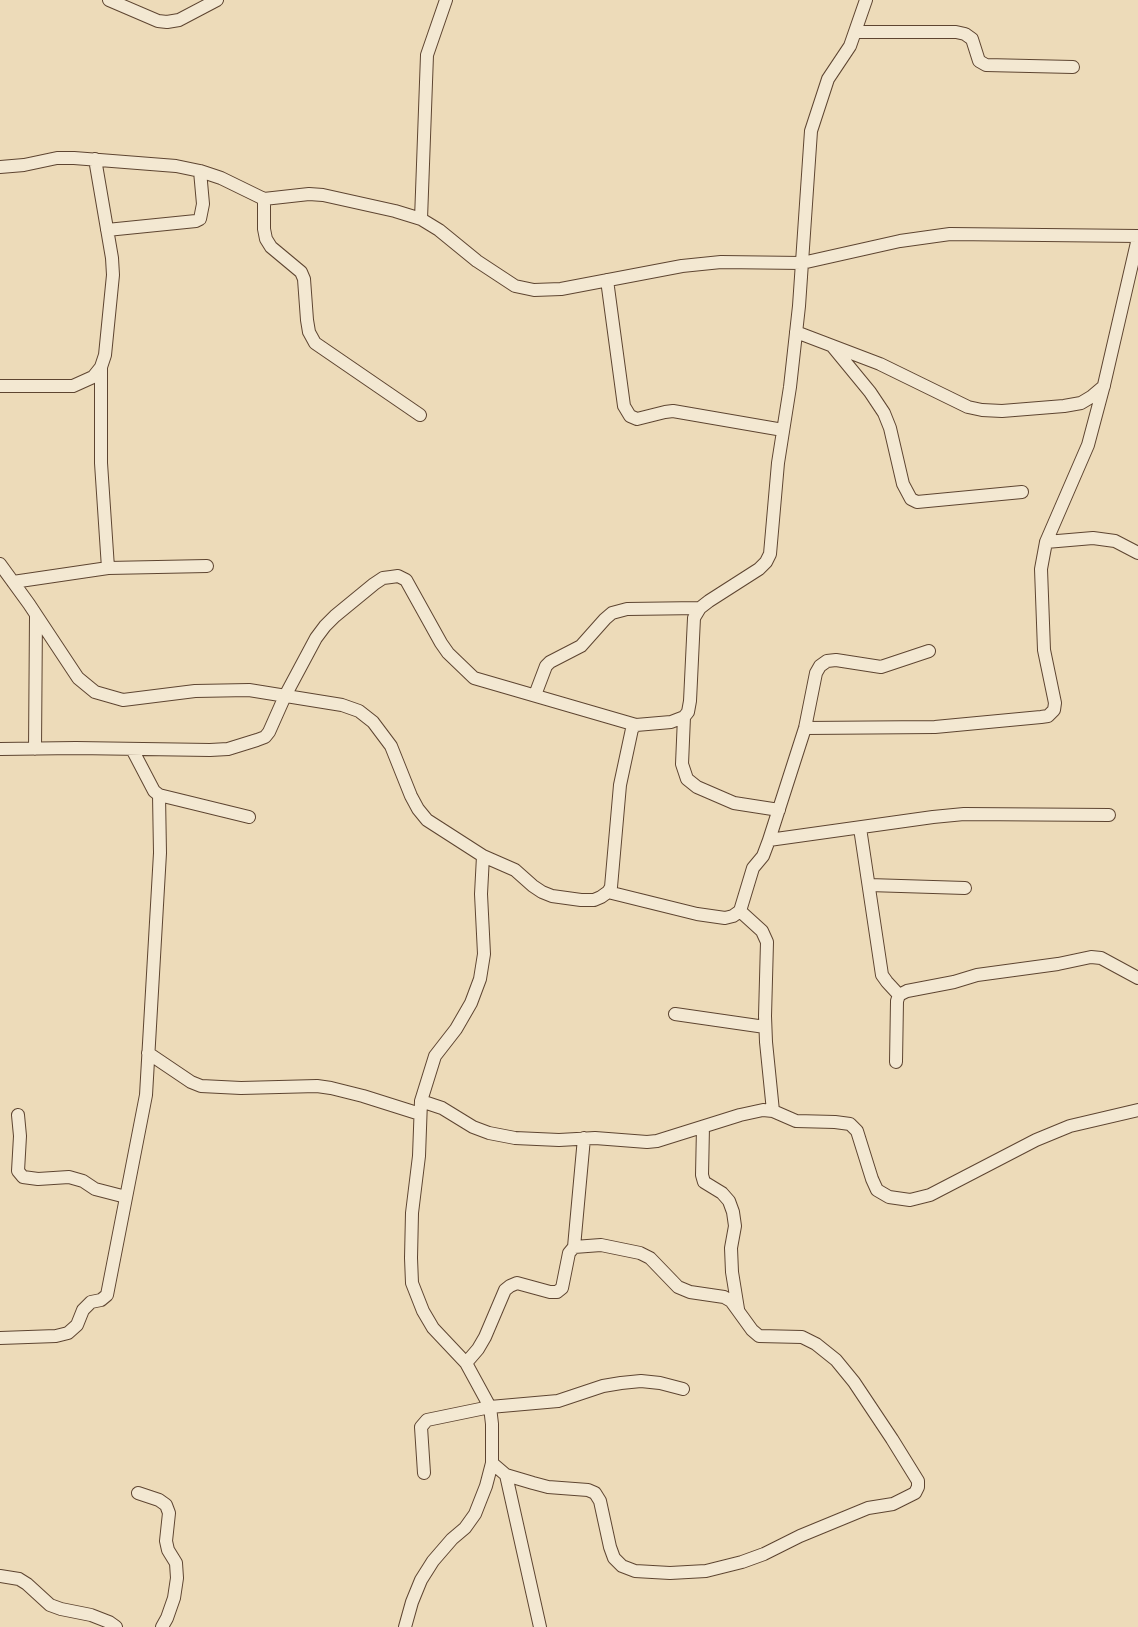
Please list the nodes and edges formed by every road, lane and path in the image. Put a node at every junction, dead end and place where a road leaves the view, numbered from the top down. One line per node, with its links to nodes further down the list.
1 (108, 0): 2 (street)
2 (217, 0)
3 (446, 0): 11 (street)
4 (866, 0): 5 (street)
5 (855, 32): 6 (street); 14 (street)
6 (1073, 67)
7 (95, 160): 8 (street); 9 (street); 12 (street)
8 (0, 167)
9 (200, 171): 10 (street); 12 (street)
10 (264, 199): 11 (street); 21 (street)
11 (421, 219): 15 (street)
12 (107, 230): 18 (street)
13 (1138, 237): 14 (street); 19 (street)
14 (802, 263): 15 (street); 16 (street)
15 (607, 280): 22 (street)
16 (796, 332): 17 (street); 22 (street)
17 (832, 346): 19 (street); 23 (street)
18 (101, 367): 20 (street); 28 (street)
19 (1104, 385): 24 (street)
20 (0, 386)
21 (420, 415)
22 (783, 430): 30 (street)
23 (1022, 492)
24 (1046, 542): 25 (street); 37 (street)
25 (1138, 553)
26 (0, 564): 29 (street)
27 (207, 566): 28 (street)
28 (108, 568): 29 (street)
29 (13, 582): 31 (street)
30 (700, 608): 34 (street); 35 (street)
31 (36, 614): 33 (street); 38 (street)
32 (930, 651): 37 (street)
33 (285, 696): 34 (street); 39 (street); 47 (street)
34 (535, 696): 36 (street)
35 (684, 716): 36 (street); 42 (street)
36 (636, 725): 50 (street)
37 (805, 728): 42 (street)
38 (35, 749): 39 (street); 40 (street)
39 (132, 749): 41 (street)
40 (0, 750)
41 (159, 794): 44 (street); 56 (street)
42 (779, 810): 46 (street)
43 (1109, 815): 45 (street)
44 (250, 817)
45 (860, 828): 46 (street); 48 (street)
46 (769, 840): 51 (street)
47 (483, 856): 50 (street); 58 (street)
48 (869, 885): 49 (street); 53 (street)
49 (965, 888)
50 (608, 892): 51 (street)
51 (740, 911): 55 (street)
52 (1138, 978): 53 (street)
53 (899, 995): 57 (street)
54 (675, 1014): 55 (street)
55 (765, 1027): 60 (street)
56 (148, 1052): 61 (street); 65 (street)
57 (896, 1062)
58 (421, 1101): 61 (street); 64 (street)
59 (1138, 1110): 60 (street)
60 (773, 1111): 63 (street)
61 (420, 1114): 69 (street)
62 (18, 1115): 65 (street)
63 (703, 1127): 64 (street); 67 (street)
64 (584, 1138): 66 (street)
65 (126, 1197): 68 (street)
66 (574, 1248): 67 (street); 69 (street)
67 (738, 1309): 74 (street)
68 (0, 1338)
69 (466, 1363): 71 (street)
70 (683, 1389): 71 (street)
71 (490, 1407): 72 (street); 73 (street)
72 (492, 1464): 74 (street); 79 (street)
73 (424, 1473)
74 (506, 1475): 80 (street)
75 (138, 1493): 78 (street)
76 (0, 1576): 77 (street)
77 (116, 1627)
78 (162, 1627)
79 (405, 1627)
80 (540, 1627)

